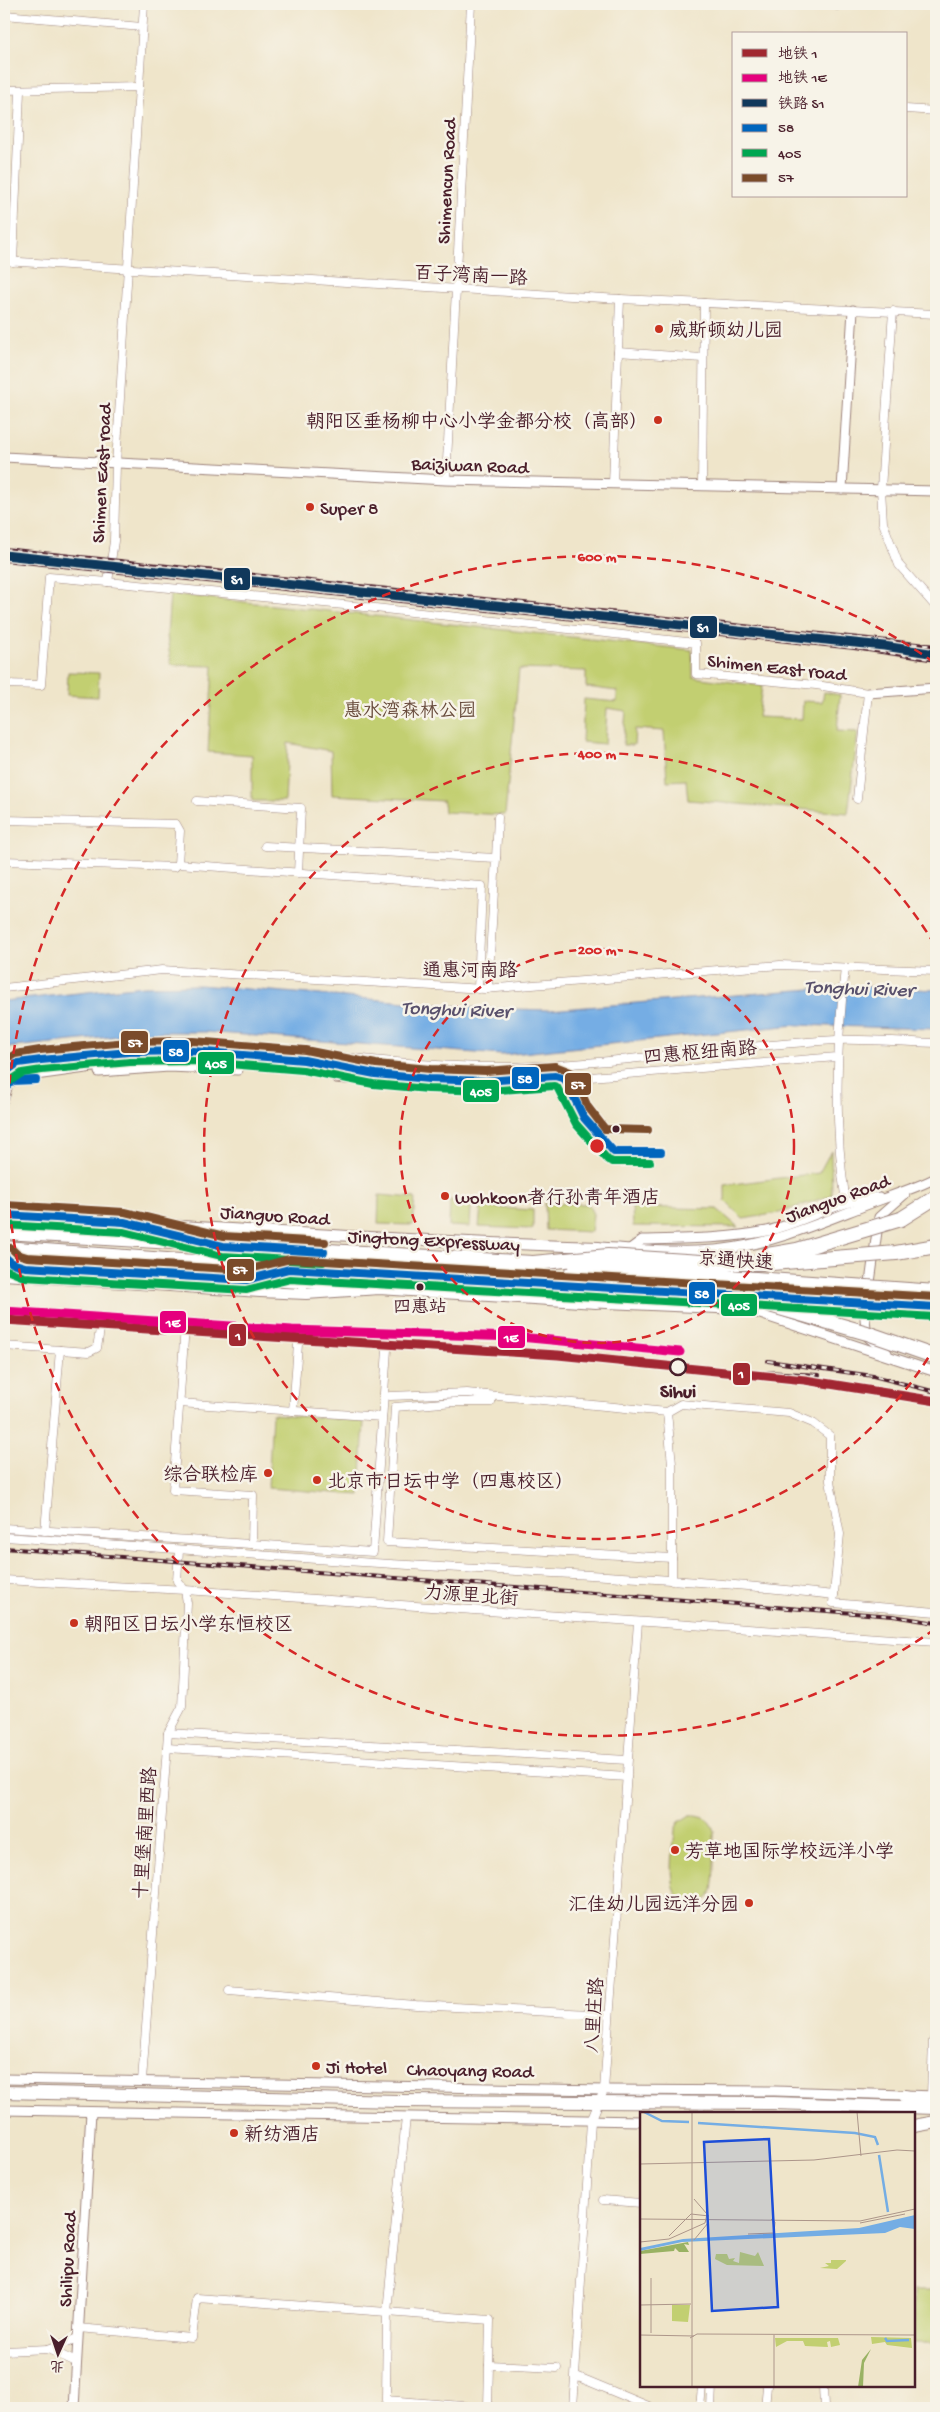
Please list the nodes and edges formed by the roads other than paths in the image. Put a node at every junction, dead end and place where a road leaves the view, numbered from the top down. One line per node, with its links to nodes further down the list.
1 (144, 4): 4 (street, Shimen East road)
2 (471, 4): 13 (street, Shimencun Road)
3 (4, 16): 4 (street)
4 (142, 27): 5 (street, Shimen East road)
5 (139, 86): 7 (street); 12 (street, Shimen East road)
6 (4, 90): 7 (street)
7 (20, 91): 11 (street)
8 (908, 109): 9 (street)
9 (936, 111)
10 (4, 261): 11 (street, 百子湾南一路)
11 (13, 262): 12 (street, 百子湾南一路)
12 (128, 269): 13 (street, 百子湾南一路); 22 (street, Shimen East road)
13 (456, 289): 14 (street, 百子湾南一路); 23 (street, Shimencun Road)
14 (620, 298): 15 (street, 百子湾南一路); 19 (street)
15 (704, 302): 16 (street, 百子湾南一路); 20 (street)
16 (853, 310): 17 (street, 百子湾南一路); 26 (street)
17 (893, 312): 18 (street, 百子湾南一路); 27 (street)
18 (936, 314)
19 (618, 352): 20 (street); 24 (street)
20 (702, 358): 25 (street)
21 (4, 457): 22 (street, Baiziwan Road)
22 (116, 464): 23 (street, Baiziwan Road); 29 (street, Shimen East road)
23 (446, 480): 24 (street, Baiziwan Road)
24 (613, 484): 25 (street, Baiziwan Road)
25 (702, 486): 26 (street, Baiziwan Road)
26 (842, 489): 27 (street, Baiziwan Road)
27 (881, 489): 28 (street, Baiziwan Road); 30 (street)
28 (936, 490)
29 (108, 582): 31 (street); 33 (street, Shimen East road)
30 (936, 606)
31 (4, 684)
32 (936, 688): 33 (street)
33 (868, 693): 34 (street, Shimen East road)
34 (857, 799)
35 (197, 801): 39 (street)
36 (498, 817): 40 (street)
37 (4, 820): 42 (street)
38 (265, 846): 39 (street)
39 (299, 848): 40 (street); 43 (street)
40 (496, 858): 48 (street)
41 (4, 861): 42 (street)
42 (178, 864): 43 (street)
43 (298, 873): 47 (street)
44 (845, 968): 45 (street, 通惠河南路); 48 (street, 通惠河南路); 49 (street)
45 (936, 971)
46 (4, 988): 47 (street, 通惠河南路)
47 (478, 989): 48 (street, 通惠河南路)
48 (488, 989)
49 (838, 1040): 50 (street); 51 (street); 52 (street)
50 (936, 1043)
51 (837, 1056): 55 (street, 四惠枢纽南路); 62 (street)
52 (4, 1061)
53 (4, 1073): 54 (main road)
54 (375, 1074): 55 (street, 四惠枢纽南路); 56 (street, 四惠枢纽南路)
55 (565, 1079): 56 (street, 四惠枢纽南路)
56 (12, 1081): 57 (street)
57 (4, 1098)
58 (936, 1178): 59 (street, Jianguo Road)
59 (910, 1190): 60 (street, Jianguo Road); 92 (street)
60 (887, 1197): 62 (street); 73 (street, Jianguo Road)
61 (936, 1198): 65 (highway)
62 (846, 1202): 73 (street)
63 (936, 1203): 65 (highway)
64 (4, 1215): 66 (main road, Jianguo Road)
65 (901, 1219): 76 (highway, bridge)
66 (124, 1222): 68 (highway); 69 (main road, Jianguo Road)
67 (4, 1232): 68 (highway, Jingtong Expressway)
68 (223, 1246): 75 (highway, Jingtong Expressway)
69 (572, 1246): 71 (main road, Jianguo Road); 83 (street)
70 (936, 1246): 76 (highway, bridge)
71 (599, 1247): 72 (street, Jianguo Road); 84 (street)
72 (613, 1248): 73 (street, Jianguo Road); 85 (street)
73 (630, 1249)
74 (4, 1250): 77 (highway); 79 (main road)
75 (532, 1263): 76 (highway, bridge); 81 (highway, 京通快速, bridge)
76 (717, 1263)
77 (289, 1269): 79 (highway); 82 (highway, 京通快速, bridge)
78 (4, 1275): 80 (main road)
79 (247, 1280): 80 (main road)
80 (379, 1289): 83 (main road)
81 (936, 1292)
82 (728, 1294): 86 (highway, 京通快速, bridge); 91 (highway, bridge)
83 (567, 1300): 84 (main road)
84 (596, 1303): 85 (street)
85 (610, 1303): 92 (street)
86 (936, 1308)
87 (185, 1326): 88 (street); 90 (street); 96 (street)
88 (299, 1330): 97 (street); 99 (street)
89 (4, 1346): 90 (street)
90 (60, 1350): 101 (street)
91 (936, 1357)
92 (903, 1361): 93 (street)
93 (936, 1372)
94 (390, 1396): 95 (street)
95 (492, 1396): 98 (street); 105 (street)
96 (180, 1403): 97 (street); 103 (street)
97 (293, 1411): 99 (street)
98 (667, 1412): 105 (street); 109 (street)
99 (382, 1417): 103 (street)
100 (4, 1528): 101 (street)
101 (45, 1531): 103 (street)
102 (4, 1537): 104 (street)
103 (252, 1544)
104 (179, 1550): 107 (street); 108 (street, 十里堡南里西路)
105 (672, 1558): 107 (street)
106 (4, 1580): 108 (street, 力源里北街)
107 (672, 1581): 109 (street)
108 (185, 1590): 111 (street, 力源里北街); 113 (street, 十里堡南里西路)
109 (834, 1595): 110 (street)
110 (936, 1612)
111 (638, 1622): 112 (street, 力源里北街); 115 (street, 八里庄路)
112 (936, 1642)
113 (168, 1733): 114 (street, 十里堡南里西路); 115 (street)
114 (167, 1748): 116 (street); 121 (street, 十里堡南里西路)
115 (627, 1760): 116 (street, 八里庄路)
116 (626, 1777): 118 (street, 八里庄路)
117 (228, 1990): 118 (street)
118 (609, 2015): 126 (street, 八里庄路)
119 (936, 2038): 125 (street)
120 (4, 2079): 121 (street, Chaoyang Road)
121 (142, 2081): 126 (street, Chaoyang Road)
122 (4, 2092): 126 (highway, Chaoyang Road)
123 (905, 2096): 125 (highway); 126 (street, Chaoyang Road)
124 (4, 2099): 126 (highway, Chaoyang Road)
125 (935, 2101): 126 (highway, Chaoyang Road)
126 (598, 2105): 129 (highway, Chaoyang Road); 131 (street, Chaoyang Road); 133 (street, Chaoyang Road); 148 (street, 八里庄路)
127 (4, 2110): 128 (street, Chaoyang Road)
128 (91, 2112): 131 (street, Chaoyang Road); 141 (street, Shilipu Road)
129 (822, 2112)
130 (915, 2116): 132 (highway)
131 (406, 2117): 140 (street)
132 (936, 2117)
133 (640, 2121)
134 (936, 2122): 135 (highway)
135 (915, 2127)
136 (915, 2127): 137 (street)
137 (936, 2128)
138 (603, 2200): 139 (street)
139 (640, 2203)
140 (387, 2312): 141 (street); 146 (street); 154 (street)
141 (78, 2328): 142 (street, Shilipu Road)
142 (78, 2338): 143 (street); 145 (street, Shilipu Road)
143 (48, 2349): 144 (street); 145 (street)
144 (4, 2351)
145 (76, 2362): 153 (street, Shilipu Road)
146 (489, 2365): 147 (street); 154 (street)
147 (557, 2368)
148 (576, 2376): 155 (street, 八里庄路); 156 (street)
149 (702, 2387): 157 (street)
150 (712, 2387): 158 (street)
151 (767, 2387): 159 (street)
152 (823, 2387): 160 (street)
153 (74, 2408)
154 (488, 2408)
155 (573, 2408)
156 (653, 2408)
157 (700, 2408)
158 (711, 2408)
159 (762, 2408)
160 (824, 2408)

